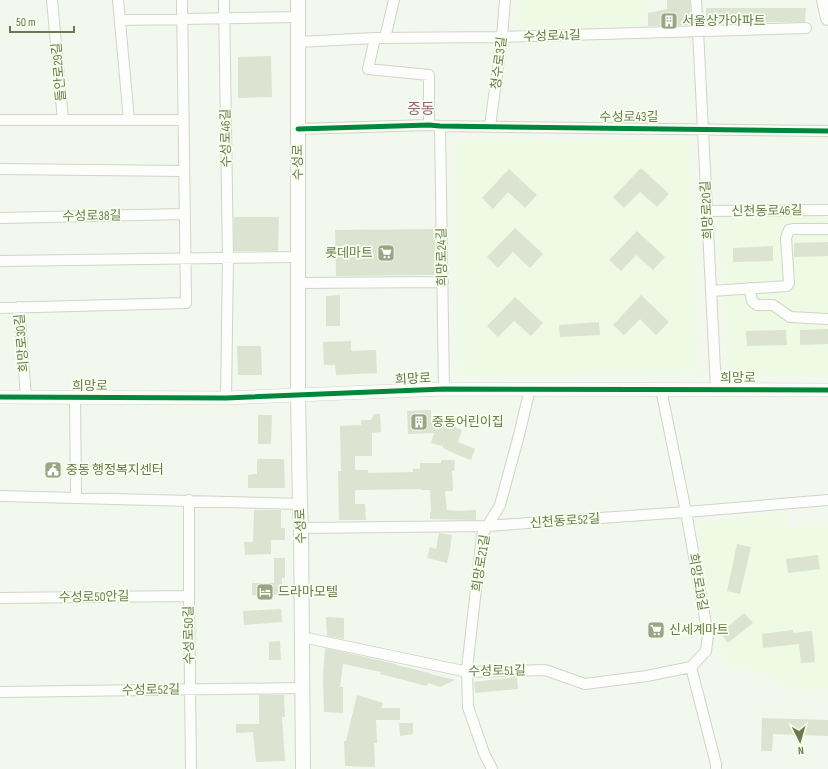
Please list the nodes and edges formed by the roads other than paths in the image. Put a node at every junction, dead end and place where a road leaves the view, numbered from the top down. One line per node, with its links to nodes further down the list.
1 (52, 0): 22 (street, 들안로29길)
2 (118, 0): 14 (street)
3 (182, 0): 11 (street)
4 (224, 0): 13 (street)
5 (298, 0): 10 (main road, 수성로)
6 (394, 0): 19 (street)
7 (505, 0): 17 (street, 청수로3길)
8 (696, 0): 16 (street, 희망로20길)
9 (824, 0): 12 (main road)
10 (298, 17): 13 (street); 20 (main road, 수성로)
11 (182, 18): 13 (street); 14 (street); 24 (street)
12 (828, 18)
13 (224, 19): 40 (street, 수성로46길)
14 (120, 20): 23 (street)
15 (806, 28): 16 (street, 수성로41길)
16 (698, 31): 17 (street, 수성로41길); 29 (street, 희망로20길)
17 (502, 37): 19 (street, 수성로41길); 27 (street, 청수로3길)
18 (375, 38): 19 (street, 수성로41길); 20 (street, 수성로41길); 25 (street)
19 (386, 38)
20 (298, 42): 28 (main road, 수성로)
21 (0, 120): 22 (street)
22 (63, 120): 23 (street)
23 (129, 120): 24 (street)
24 (183, 120): 32 (street)
25 (429, 125): 26 (street, 수성로43길); 28 (street, 수성로43길)
26 (440, 126): 27 (street, 수성로43길); 43 (street, 희망로24길)
27 (490, 126): 29 (street, 수성로43길)
28 (298, 129): 38 (main road, 수성로)
29 (702, 129): 30 (street, 수성로43길); 34 (street, 희망로20길)
30 (828, 130)
31 (0, 169): 32 (street)
32 (184, 171): 35 (street)
33 (828, 210): 34 (street, 신천동로46길)
34 (707, 211): 45 (street, 희망로20길)
35 (185, 214): 36 (street, 수성로38길); 39 (street)
36 (0, 218)
37 (828, 229): 44 (street)
38 (298, 257): 40 (street); 42 (main road, 수성로)
39 (185, 258): 40 (street); 41 (street); 46 (street)
40 (228, 258): 58 (street)
41 (0, 261)
42 (298, 282): 43 (street); 54 (main road, 수성로)
43 (443, 282): 49 (street, 희망로24길)
44 (750, 288): 45 (street); 48 (street)
45 (711, 291): 52 (street, 희망로20길)
46 (19, 307): 47 (street, 희망로30길); 56 (street, 희망로30길)
47 (0, 308)
48 (828, 319)
49 (444, 389): 50 (street, 희망로); 54 (street, 희망로)
50 (530, 389): 51 (street, 희망로); 65 (street, 희망로21길)
51 (661, 389): 52 (street, 희망로); 64 (street, 희망로19길)
52 (716, 389): 53 (street, 희망로)
53 (828, 390)
54 (298, 396): 58 (street, 희망로); 63 (main road, 수성로)
55 (0, 397): 56 (street, 희망로)
56 (26, 397): 57 (street, 희망로)
57 (75, 397): 58 (street, 희망로); 60 (street, 희망로)
58 (226, 398)
59 (0, 496): 60 (street)
60 (76, 498): 61 (street)
61 (189, 500): 63 (street); 67 (street, 수성로50길)
62 (828, 500): 64 (street, 신천동로52길)
63 (300, 504): 66 (main road, 수성로)
64 (686, 512): 65 (street, 신천동로52길); 70 (street, 희망로19길)
65 (487, 526): 66 (street, 신천동로52길); 71 (street, 희망로21길)
66 (301, 528): 69 (main road, 수성로)
67 (189, 596): 68 (street, 수성로50안길); 73 (street, 수성로50길)
68 (0, 598)
69 (302, 637): 71 (street, 수성로51길); 72 (main road, 수성로)
70 (691, 667): 71 (street, 수성로51길); 78 (street)
71 (468, 672): 77 (street, 희망로21길)
72 (302, 688): 73 (street, 수성로52길); 76 (main road, 수성로)
73 (190, 689): 74 (street, 수성로52길); 75 (street, 수성로50길)
74 (0, 692)
75 (191, 769)
76 (303, 769)
77 (492, 769)
78 (716, 769)

